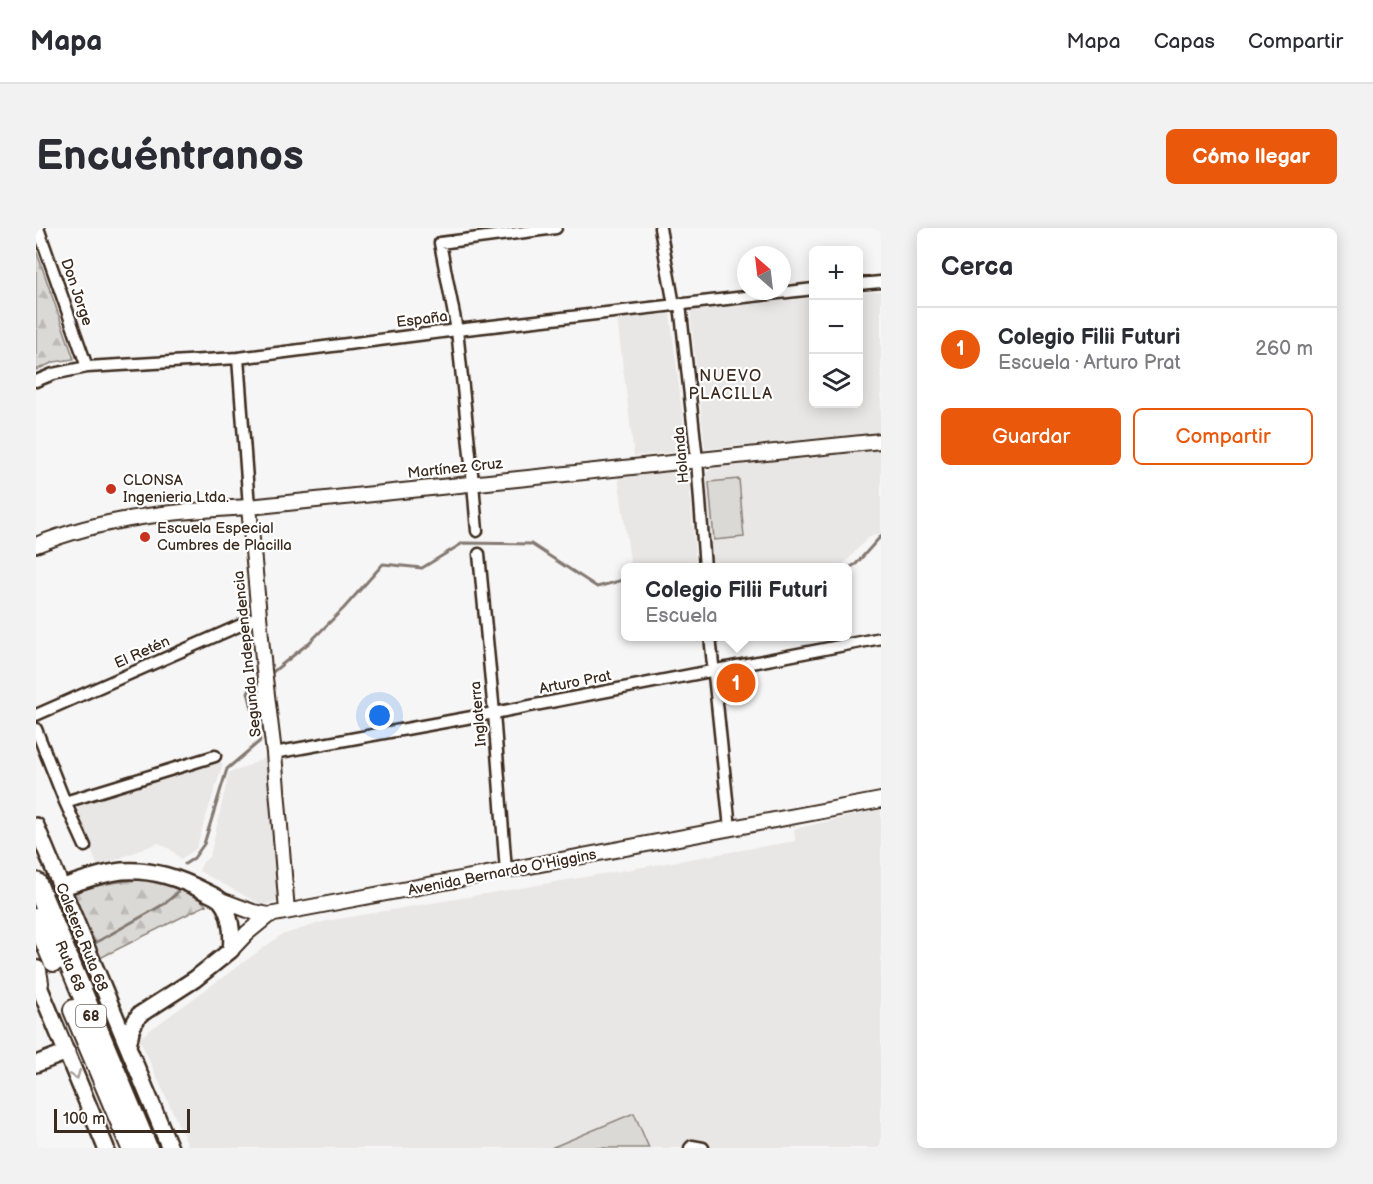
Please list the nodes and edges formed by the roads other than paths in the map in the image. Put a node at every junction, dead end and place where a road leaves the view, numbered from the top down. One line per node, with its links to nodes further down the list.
1 (38, 228): 11 (street, Don Jorge)
2 (556, 228): 4 (street)
3 (660, 228): 8 (street, Holanda)
4 (506, 231): 9 (street)
5 (881, 282): 6 (street)
6 (863, 284)
7 (809, 289): 8 (street, España)
8 (677, 304): 9 (street, España); 14 (street, Holanda)
9 (458, 330): 10 (street, España); 15 (street)
10 (238, 357): 11 (street, España); 16 (street, Segunda Independencia)
11 (87, 367): 12 (street, España)
12 (36, 381)
13 (881, 441): 14 (street, Martínez Cruz)
14 (697, 460): 15 (street, Martínez Cruz); 20 (street, Holanda)
15 (473, 483): 16 (street, Martínez Cruz); 17 (street)
16 (249, 507): 18 (street, Martínez Cruz); 21 (street, Segunda Independencia)
17 (477, 531)
18 (36, 545)
19 (479, 554): 25 (street, Inglaterra)
20 (705, 563)
21 (259, 617): 26 (street, El Retén); 28 (street, Segunda Independencia)
22 (881, 638): 24 (street, Arturo Prat)
23 (710, 641): 24 (street)
24 (713, 670): 25 (street, Arturo Prat); 33 (street)
25 (494, 713): 28 (street, Arturo Prat); 35 (street, Inglaterra)
26 (36, 715)
27 (36, 729): 31 (street)
28 (274, 753): 39 (street, Segunda Independencia)
29 (215, 756): 31 (street)
30 (881, 800): 33 (street, Avenida Bernardo O'Higgins)
31 (65, 802): 34 (street)
32 (36, 826): 45 (main road, Caletera Ruta 68)
33 (730, 828): 35 (street, Avenida Bernardo O'Higgins)
34 (85, 846)
35 (506, 871): 39 (street, Avenida Bernardo O'Higgins)
36 (36, 883): 51 (highway, Ruta 68 / 68)
37 (69, 885): 38 (main road)
38 (221, 900): 40 (street); 42 (main road)
39 (286, 911): 40 (street, Avenida Bernardo O'Higgins)
40 (269, 915): 42 (street, Avenida Bernardo O'Higgins)
41 (36, 919): 50 (highway, Ruta 68 / 68)
42 (231, 950): 44 (main road, Avenida Bernardo O'Higgins)
43 (37, 977): 47 (main road)
44 (152, 1006): 45 (main road, Avenida Bernardo O'Higgins); 46 (main road, Avenida Bernardo O'Higgins)
45 (111, 1008): 46 (main road, Caletera Ruta 68)
46 (128, 1046): 52 (main road, Caletera Ruta 68)
47 (67, 1052): 48 (main road); 49 (main road, one-way to 49)
48 (36, 1064)
49 (106, 1148)
50 (132, 1148)
51 (147, 1148)
52 (170, 1148)
53 (690, 1148): 54 (street)
54 (703, 1148)

